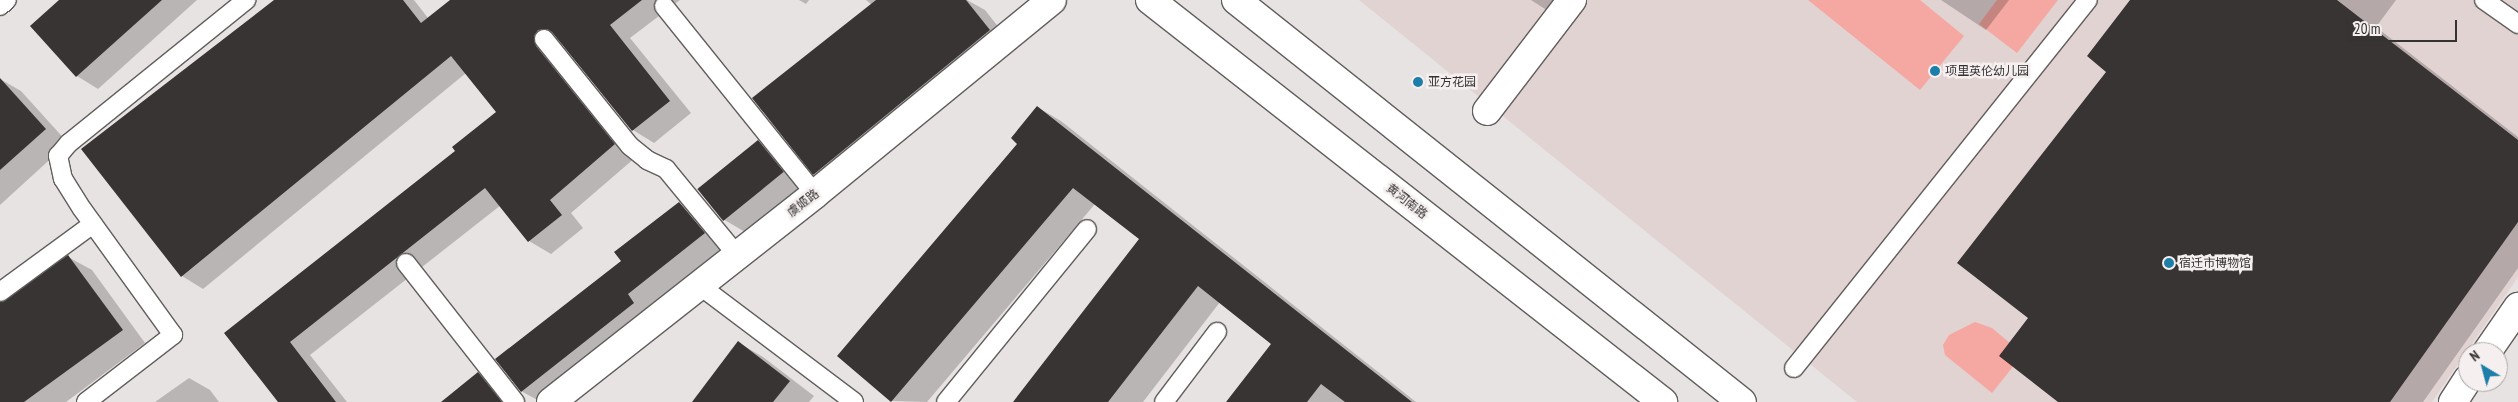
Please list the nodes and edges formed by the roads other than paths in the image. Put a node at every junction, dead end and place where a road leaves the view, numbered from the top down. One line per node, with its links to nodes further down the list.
1 (7, 0): 9 (lane)
2 (246, 0): 15 (lane)
3 (1052, 0): 14 (main road, 虞姬路)
4 (1150, 0): 31 (main road, 黄河南路)
5 (1236, 0): 32 (main road)
6 (1572, 0): 13 (main road)
7 (2088, 0): 24 (lane)
8 (2484, 0): 11 (lane)
9 (0, 6)
10 (664, 6): 14 (lane)
11 (2518, 24)
12 (544, 39): 17 (lane)
13 (1487, 111)
14 (815, 194): 17 (main road, 虞姬路)
15 (93, 224): 20 (lane); 26 (lane)
16 (1087, 229): 29 (lane)
17 (737, 255): 19 (main road, 虞姬路)
18 (406, 263): 27 (lane)
19 (699, 285): 25 (lane); 28 (main road, 虞姬路)
20 (0, 292)
21 (2518, 307): 23 (main road)
22 (1217, 332): 30 (lane)
23 (2494, 342)
24 (1794, 368)
25 (844, 399)
26 (86, 402)
27 (515, 402)
28 (551, 402)
29 (946, 402)
30 (1164, 402)
31 (1663, 402)
32 (1742, 402)

